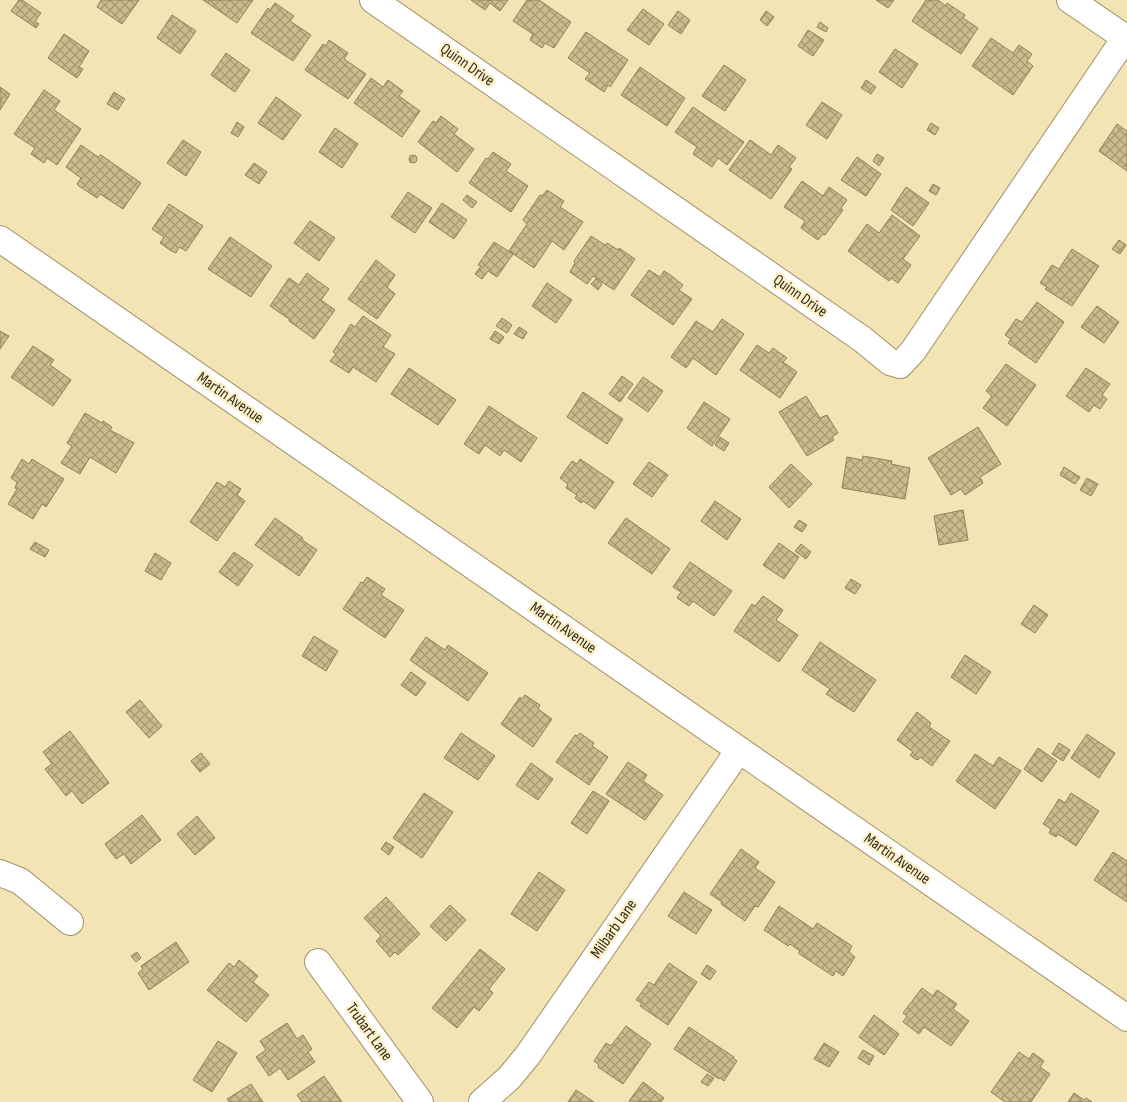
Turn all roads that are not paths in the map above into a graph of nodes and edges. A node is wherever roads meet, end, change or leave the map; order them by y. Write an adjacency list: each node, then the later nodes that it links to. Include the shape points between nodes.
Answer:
1 (373, 0): 3 (street, Quinn Drive, via 862,339 890,362 900,365 913,351)
2 (1070, 0): 3 (street)
3 (1126, 38)
4 (0, 239): 5 (street, Martin Avenue)
5 (739, 750): 9 (street, Martin Avenue); 11 (street, Milbarb Lane, via 528,1055 509,1078)
6 (0, 873): 7 (street, via 20,881)
7 (70, 922)
8 (318, 962): 10 (street, Trubart Lane)
9 (1127, 1018)
10 (420, 1102)
11 (482, 1102)

